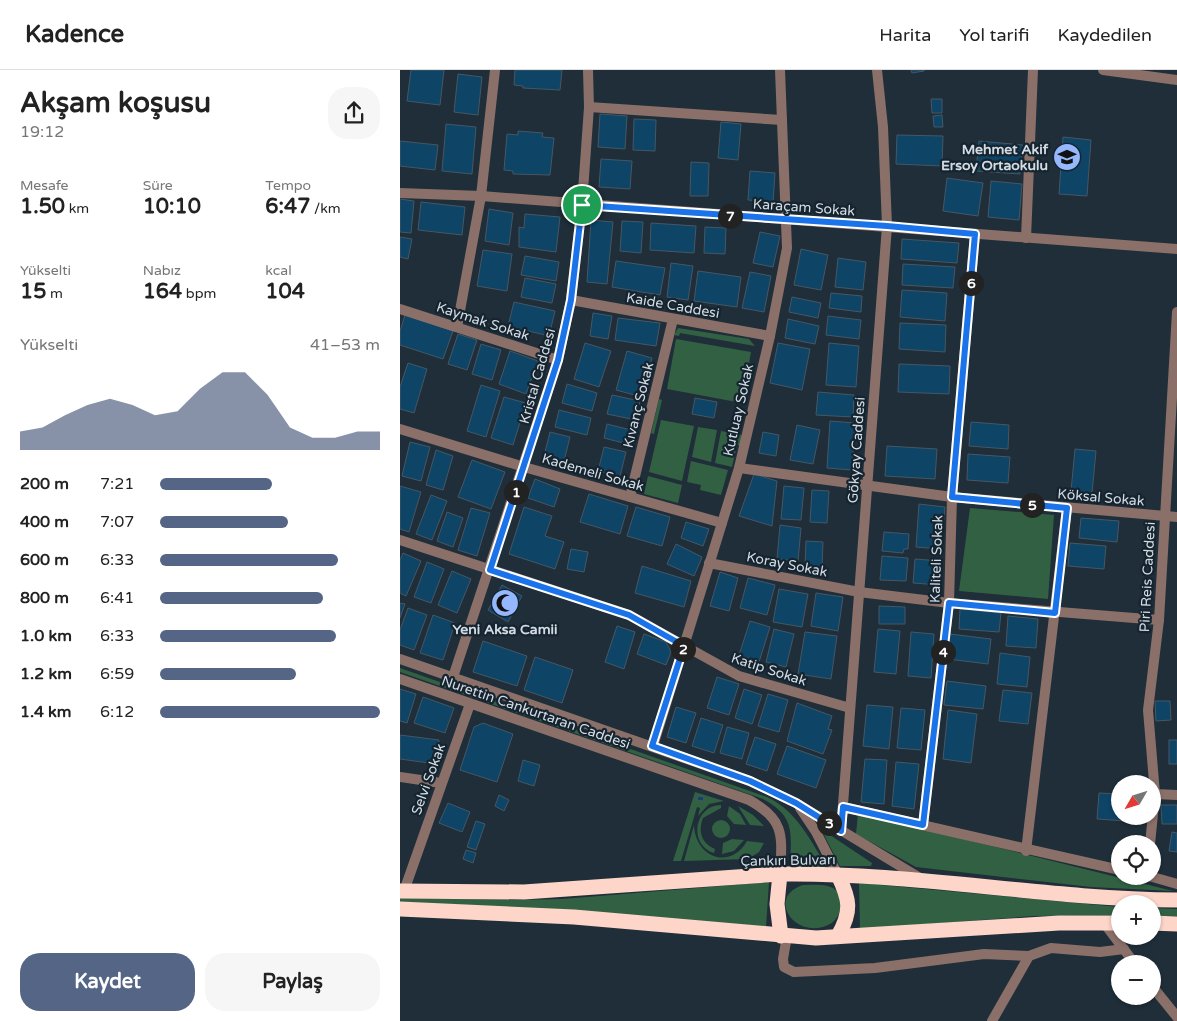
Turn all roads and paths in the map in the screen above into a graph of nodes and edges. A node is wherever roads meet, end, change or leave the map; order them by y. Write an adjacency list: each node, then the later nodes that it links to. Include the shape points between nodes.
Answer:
1 (495, 70): 11 (street)
2 (588, 70): 8 (street, Kristal Caddesi)
3 (780, 70): 9 (street, Kutluay Sokak)
4 (877, 70): 14 (street, Gökyay Caddesi)
5 (1033, 70): 16 (street)
6 (1103, 70): 7 (street)
7 (1177, 80)
8 (588, 107): 9 (street); 12 (street, Kristal Caddesi)
9 (782, 120): 13 (street, Kutluay Sokak)
10 (400, 193): 11 (street, Karaçam Sokak)
11 (481, 196): 12 (street, Karaçam Sokak); 22 (street)
12 (582, 205): 13 (street, Karaçam Sokak); 18 (street, Kristal Caddesi)
13 (787, 220): 14 (street, Karaçam Sokak); 23 (street, Kutluay Sokak, via 787,248)
14 (887, 226): 15 (street, Karaçam Sokak); 28 (street, Gökyay Caddesi)
15 (975, 234): 16 (street, Karaçam Sokak); 30 (street, Kaliteli Sokak)
16 (1026, 238): 17 (street, Karaçam Sokak)
17 (1177, 249)
18 (571, 300): 21 (street, Kaide Caddesi); 24 (street, Kristal Caddesi)
19 (400, 309): 22 (street, Kaymak Sokak)
20 (1177, 312): 32 (street, Piri Reis Caddesi)
21 (673, 318): 23 (street, Kaide Caddesi); 29 (street, Kıvanç Sokak)
22 (457, 327): 24 (street, Kaymak Sokak)
23 (770, 336): 27 (street, Kutluay Sokak)
24 (558, 360): 26 (street, Kristal Caddesi)
25 (400, 430): 26 (street, Kademeli Sokak)
26 (524, 468): 29 (street, Kademeli Sokak); 37 (street, Kristal Caddesi)
27 (739, 468): 28 (street, Köksal Sokak); 34 (street, Kutluay Sokak)
28 (866, 487): 30 (street, Köksal Sokak); 38 (street, Gökyay Caddesi)
29 (630, 497): 34 (street, Kademeli Sokak)
30 (952, 497): 31 (street, Köksal Sokak); 39 (street, Kaliteli Sokak)
31 (1067, 508): 32 (street, Köksal Sokak); 40 (street)
32 (1164, 516): 33 (street, Köksal Sokak); 41 (street, Piri Reis Caddesi)
33 (1177, 517)
34 (722, 523): 36 (street, Kutluay Sokak)
35 (400, 540): 37 (street, Katip Sokak)
36 (709, 563): 38 (street, Koray Sokak); 42 (street, Kutluay Sokak)
37 (490, 570): 42 (street, Katip Sokak, via 629,615); 44 (street, Kristal Caddesi)
38 (858, 592): 39 (street, Koray Sokak); 47 (street, Gökyay Caddesi)
39 (949, 603): 40 (street, Koray Sokak); 56 (street, Kaliteli Sokak)
40 (1055, 613): 41 (street, Koray Sokak); 58 (street)
41 (1159, 620): 49 (street, Piri Reis Caddesi, via 1148,710)
42 (684, 646): 47 (street, Katip Sokak, via 738,676); 48 (street, Kutluay Sokak)
43 (400, 659): 44 (street, Nurettin Cankurtaran Caddesi)
44 (453, 677): 48 (street, Nurettin Cankurtaran Caddesi)
45 (400, 679): 46 (street, Nurettin Cankurtaran Caddesi)
46 (470, 704): 51 (street, Selvi Sokak); 60 (street, Nurettin Cankurtaran Caddesi, via 731,793 760,806 780,827)
47 (850, 708): 55 (street, Gökyay Caddesi)
48 (652, 746): 54 (street, Nurettin Cankurtaran Caddesi, via 750,781)
49 (1153, 775)
50 (400, 777): 51 (street)
51 (441, 783): 65 (street, Selvi Sokak)
52 (1161, 794): 53 (street)
53 (1177, 795)
54 (796, 803): 57 (street, Nurettin Cankurtaran Caddesi); 61 (street, Nurettin Cankurtaran Caddesi, via 816,832)
55 (843, 807): 56 (street); 57 (street, Gökyay Caddesi)
56 (923, 825): 58 (street)
57 (841, 831): 63 (street, Nurettin Cankurtaran Caddesi)
58 (1026, 851): 59 (street)
59 (1111, 868)
60 (780, 874): 61 (highway, Çankırı Bulvarı); 65 (highway, Çankırı Bulvarı, via 524,892); 72 (highway, via 776,904)
61 (838, 875): 63 (highway, Çankırı Bulvarı); 73 (highway, via 848,904 846,922)
62 (1161, 879): 64 (street)
63 (923, 880): 66 (highway, Çankırı Bulvarı, via 1041,892)
64 (1177, 884)
65 (402, 891)
66 (1177, 900)
67 (400, 909): 72 (highway, via 574,917)
68 (1104, 923): 69 (highway); 73 (highway); 74 (street)
69 (1111, 923)
70 (1161, 923): 71 (highway)
71 (1177, 924)
72 (784, 936): 73 (highway); 76 (street, via 784,967 794,972 875,968 984,954)
73 (838, 936)
74 (1124, 949): 75 (street); 76 (street, via 1100,952 1051,948)
75 (1128, 955)
76 (1028, 956): 79 (street)
77 (1161, 997): 78 (street)
78 (1177, 1017)
79 (992, 1021)

